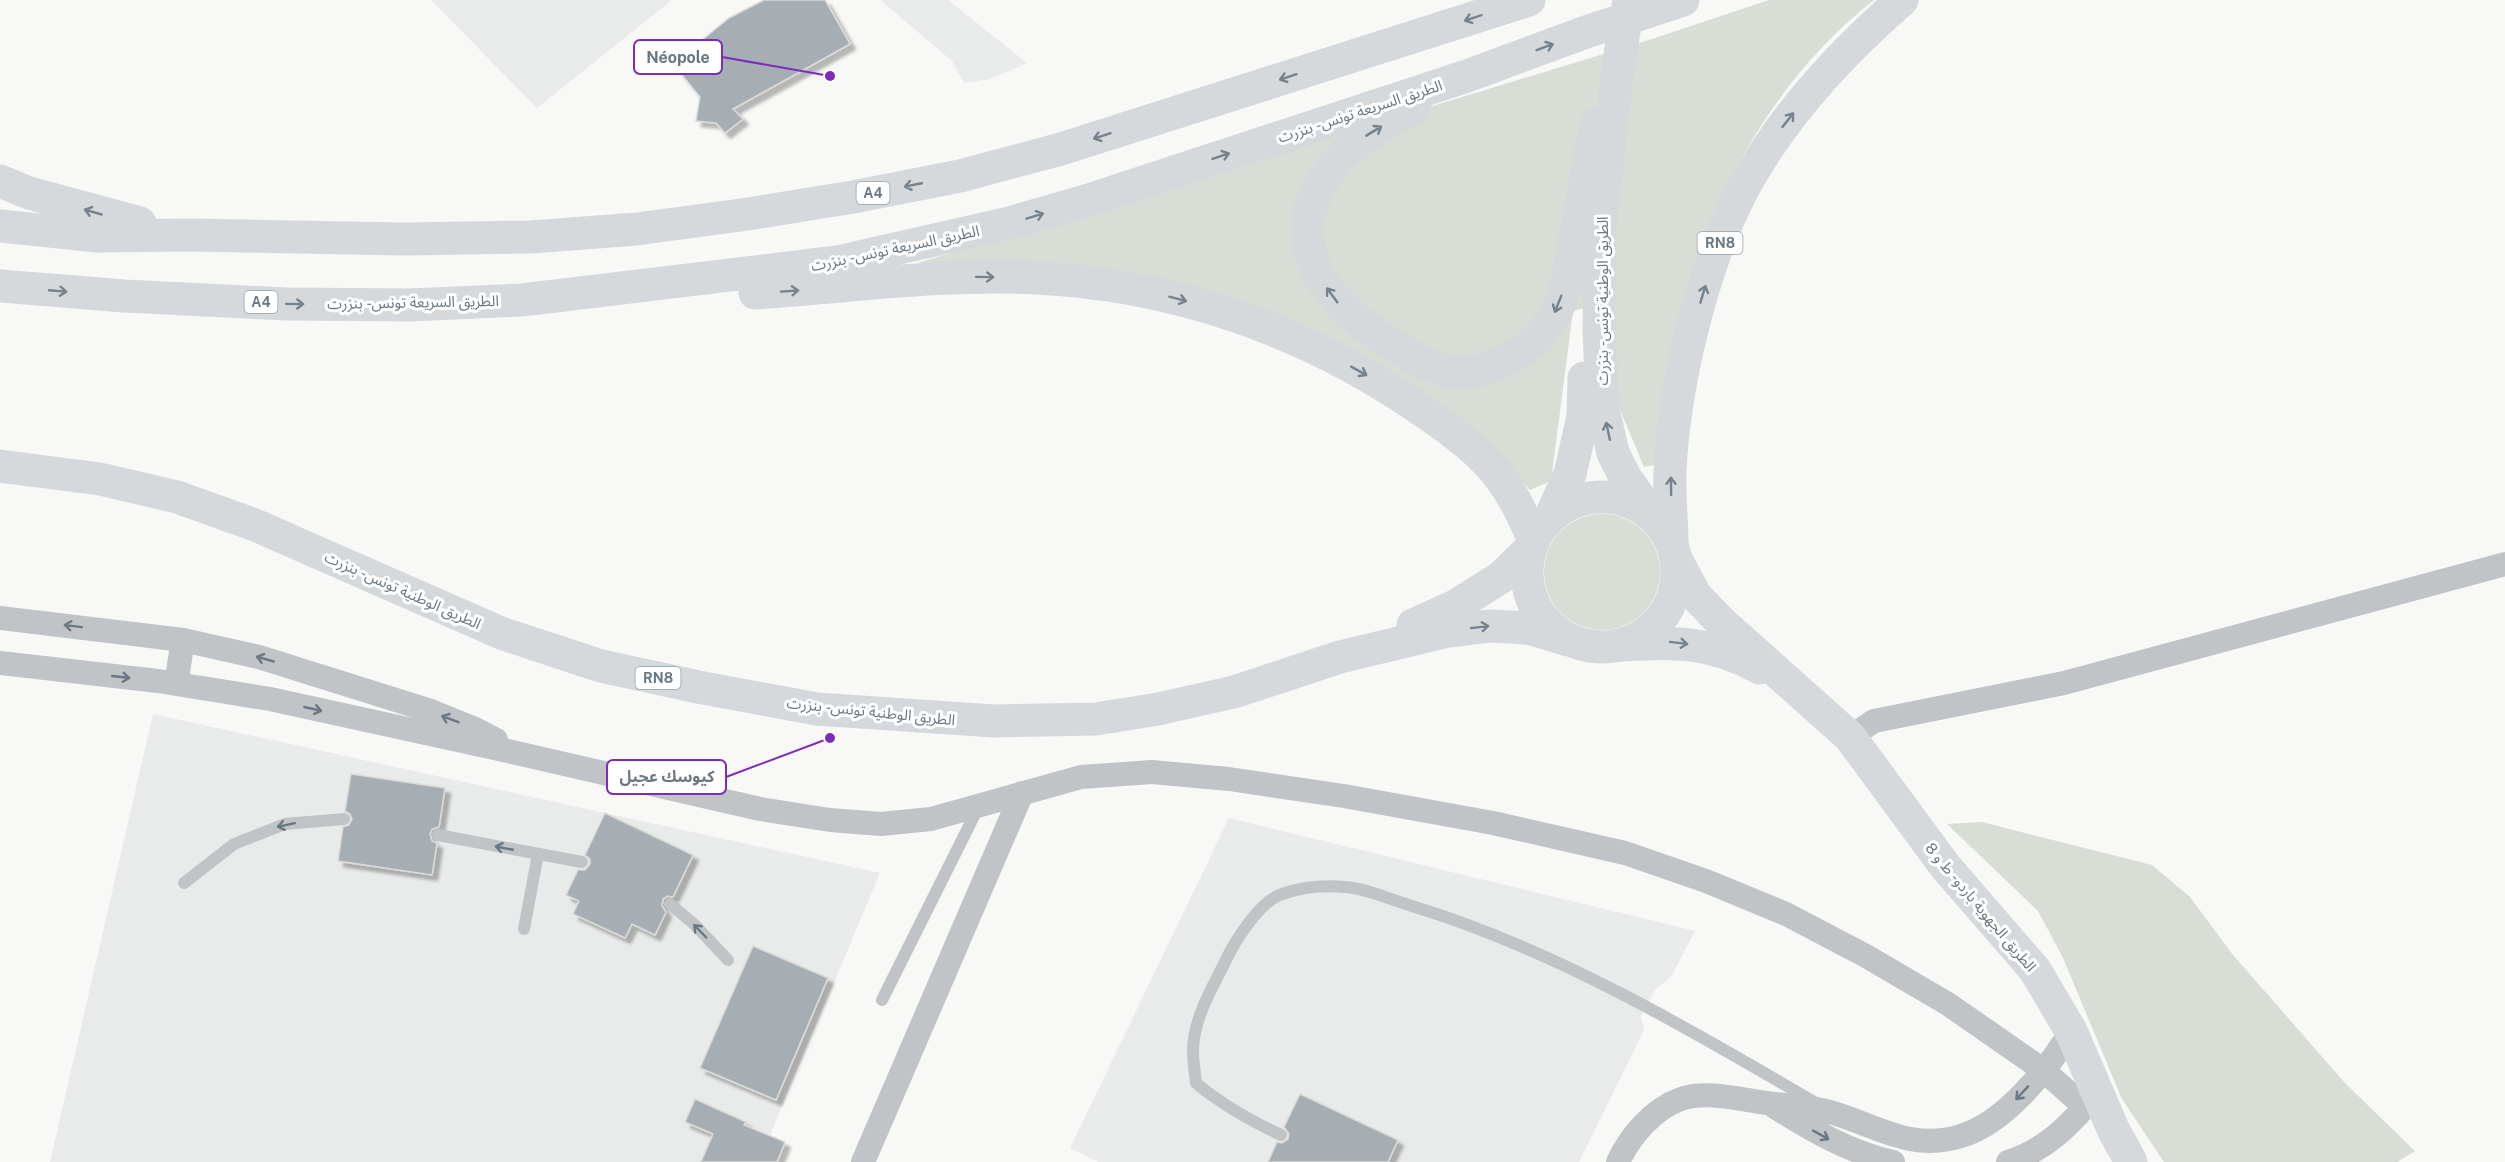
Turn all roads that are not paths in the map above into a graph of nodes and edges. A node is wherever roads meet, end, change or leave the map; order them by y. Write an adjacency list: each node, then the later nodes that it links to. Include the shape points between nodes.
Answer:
1 (1529, 0): 10 (main road, A4, one-way to 10, via 1061,149 960,176 854,197 638,229 531,237)
2 (1613, 0): 7 (main road, الطريق الوطنية تونس - بنزرت / RN8)
3 (1629, 0): 15 (main road, الطريق الوطنية تونس - بنزرت, one-way to 3, via 1613,453 1603,410 1600,226)
4 (1683, 0): 6 (main road, الطريق السريعة تونس - بنزرت / A4, one-way to 4)
5 (1902, 0): 15 (main road, RN8, one-way to 5, via 1670,471 1694,325 1717,250 1742,191 1773,140 1827,71)
6 (1467, 76): 7 (main road, one-way to 6, via 1568,274 1558,307 1544,331 1505,362 1452,372 1415,357 1343,309 1321,280 1309,255 1308,224 1315,193 1337,162 1365,136); 12 (main road, الطريق السريعة تونس - بنزرت / A4, one-way to 6, via 837,262 988,228 1092,199)
7 (1596, 124): 14 (main road, الطريق الوطنية تونس - بنزرت / RN8, via 1585,227 1583,417 1570,474)
8 (0, 181): 10 (main road, one-way to 8, via 103,215)
9 (0, 226): 10 (main road, A4, via 97,236)
10 (191, 235)
11 (0, 286): 12 (main road, الطريق السريعة تونس - بنزرت / A4, one-way to 12, via 287,304 410,305)
12 (522, 300): 14 (main road, one-way to 14, via 720,296 972,277 1036,278 1174,298 1250,320 1320,350 1387,386 1486,460)
13 (0, 466): 21 (main road, الطريق الوطنية تونس - بنزرت / RN8, via 100,479 177,497 255,525 512,636 601,666 817,708 994,722 1096,719 1234,692)
14 (1538, 536): 15 (main road, الطريق الوطنية تونس - بنزرت / RN8, via 1569,505 1592,498 1614,498 1636,505); 19 (main road, الطريق الوطنية تونس - بنزرت / RN8, via 1527,570 1529,591 1537,611); 21 (main road, الطريق الوطنية تونس - بنزرت / RN8, via 1500,578 1455,606)
15 (1668, 541): 20 (main road, الطريق الوطنية تونس - بنزرت / RN8, via 1677,583 1670,604 1641,637); 23 (main road, الطريق الجهوية باردو - ط و 8, via 1696,596)
16 (2505, 564): 25 (street, via 2064,682 1874,721)
17 (0, 618): 18 (street, one-way to 17)
18 (183, 640): 24 (street); 26 (street, one-way to 18, via 431,711 259,657)
19 (1568, 640): 20 (main road, الطريق الوطنية تونس - بنزرت / RN8, via 1603,648); 21 (main road, الطريق الوطنية تونس - بنزرت / RN8, one-way to 19, via 1448,631 1490,626 1528,628)
20 (1621, 645): 23 (main road, الطريق الجهوية باردو - ط و 8, one-way to 23, via 1668,642 1702,646 1739,657)
21 (1340, 657)
22 (0, 663): 24 (street, one-way to 24)
23 (1788, 683): 25 (main road, الطريق الجهوية باردو - ط و 8)
24 (176, 684): 26 (street, one-way to 26, via 270,699)
25 (1850, 737): 38 (main road, الطريق الجهوية باردو - ط و 8, via 1945,866 2035,970)
26 (521, 754): 28 (street, via 760,809 830,820 881,824 931,819)
27 (1022, 793): 28 (street); 39 (street, via 1081,777 1140,773 1229,778 1493,823 1625,854 1786,914 1948,1004); 44 (street)
28 (978, 806): 37 (lane)
29 (344, 819): 33 (lane, one-way to 33, via 285,824 234,844)
30 (438, 835): 31 (lane, one-way to 30)
31 (538, 854): 32 (lane); 35 (lane)
32 (582, 862)
33 (184, 882)
34 (670, 904): 36 (lane, one-way to 34)
35 (524, 929)
36 (728, 960)
37 (882, 1000)
38 (2071, 1031): 39 (street); 40 (main road, الطريق الجهوية باردو - ط و 8)
39 (2043, 1070): 40 (street); 42 (street, one-way to 42, via 1990,1122 1962,1136 1927,1142 1892,1136)
40 (2091, 1100): 47 (street, via 2051,1142); 48 (main road, الطريق الجهوية باردو - ط و 8)
41 (1771, 1104): 42 (street); 45 (street, via 1712,1096 1682,1099 1654,1114 1634,1135); 46 (street, one-way to 46, via 1834,1142)
42 (1831, 1112): 43 (lane, via 1734,1054 1534,953 1454,919 1347,887 1310,887 1279,894 1235,940 1201,1011 1193,1050 1196,1083 1248,1120)
43 (1281, 1135)
44 (863, 1162)
45 (1618, 1162)
46 (1893, 1162)
47 (2008, 1162)
48 (2131, 1162)

